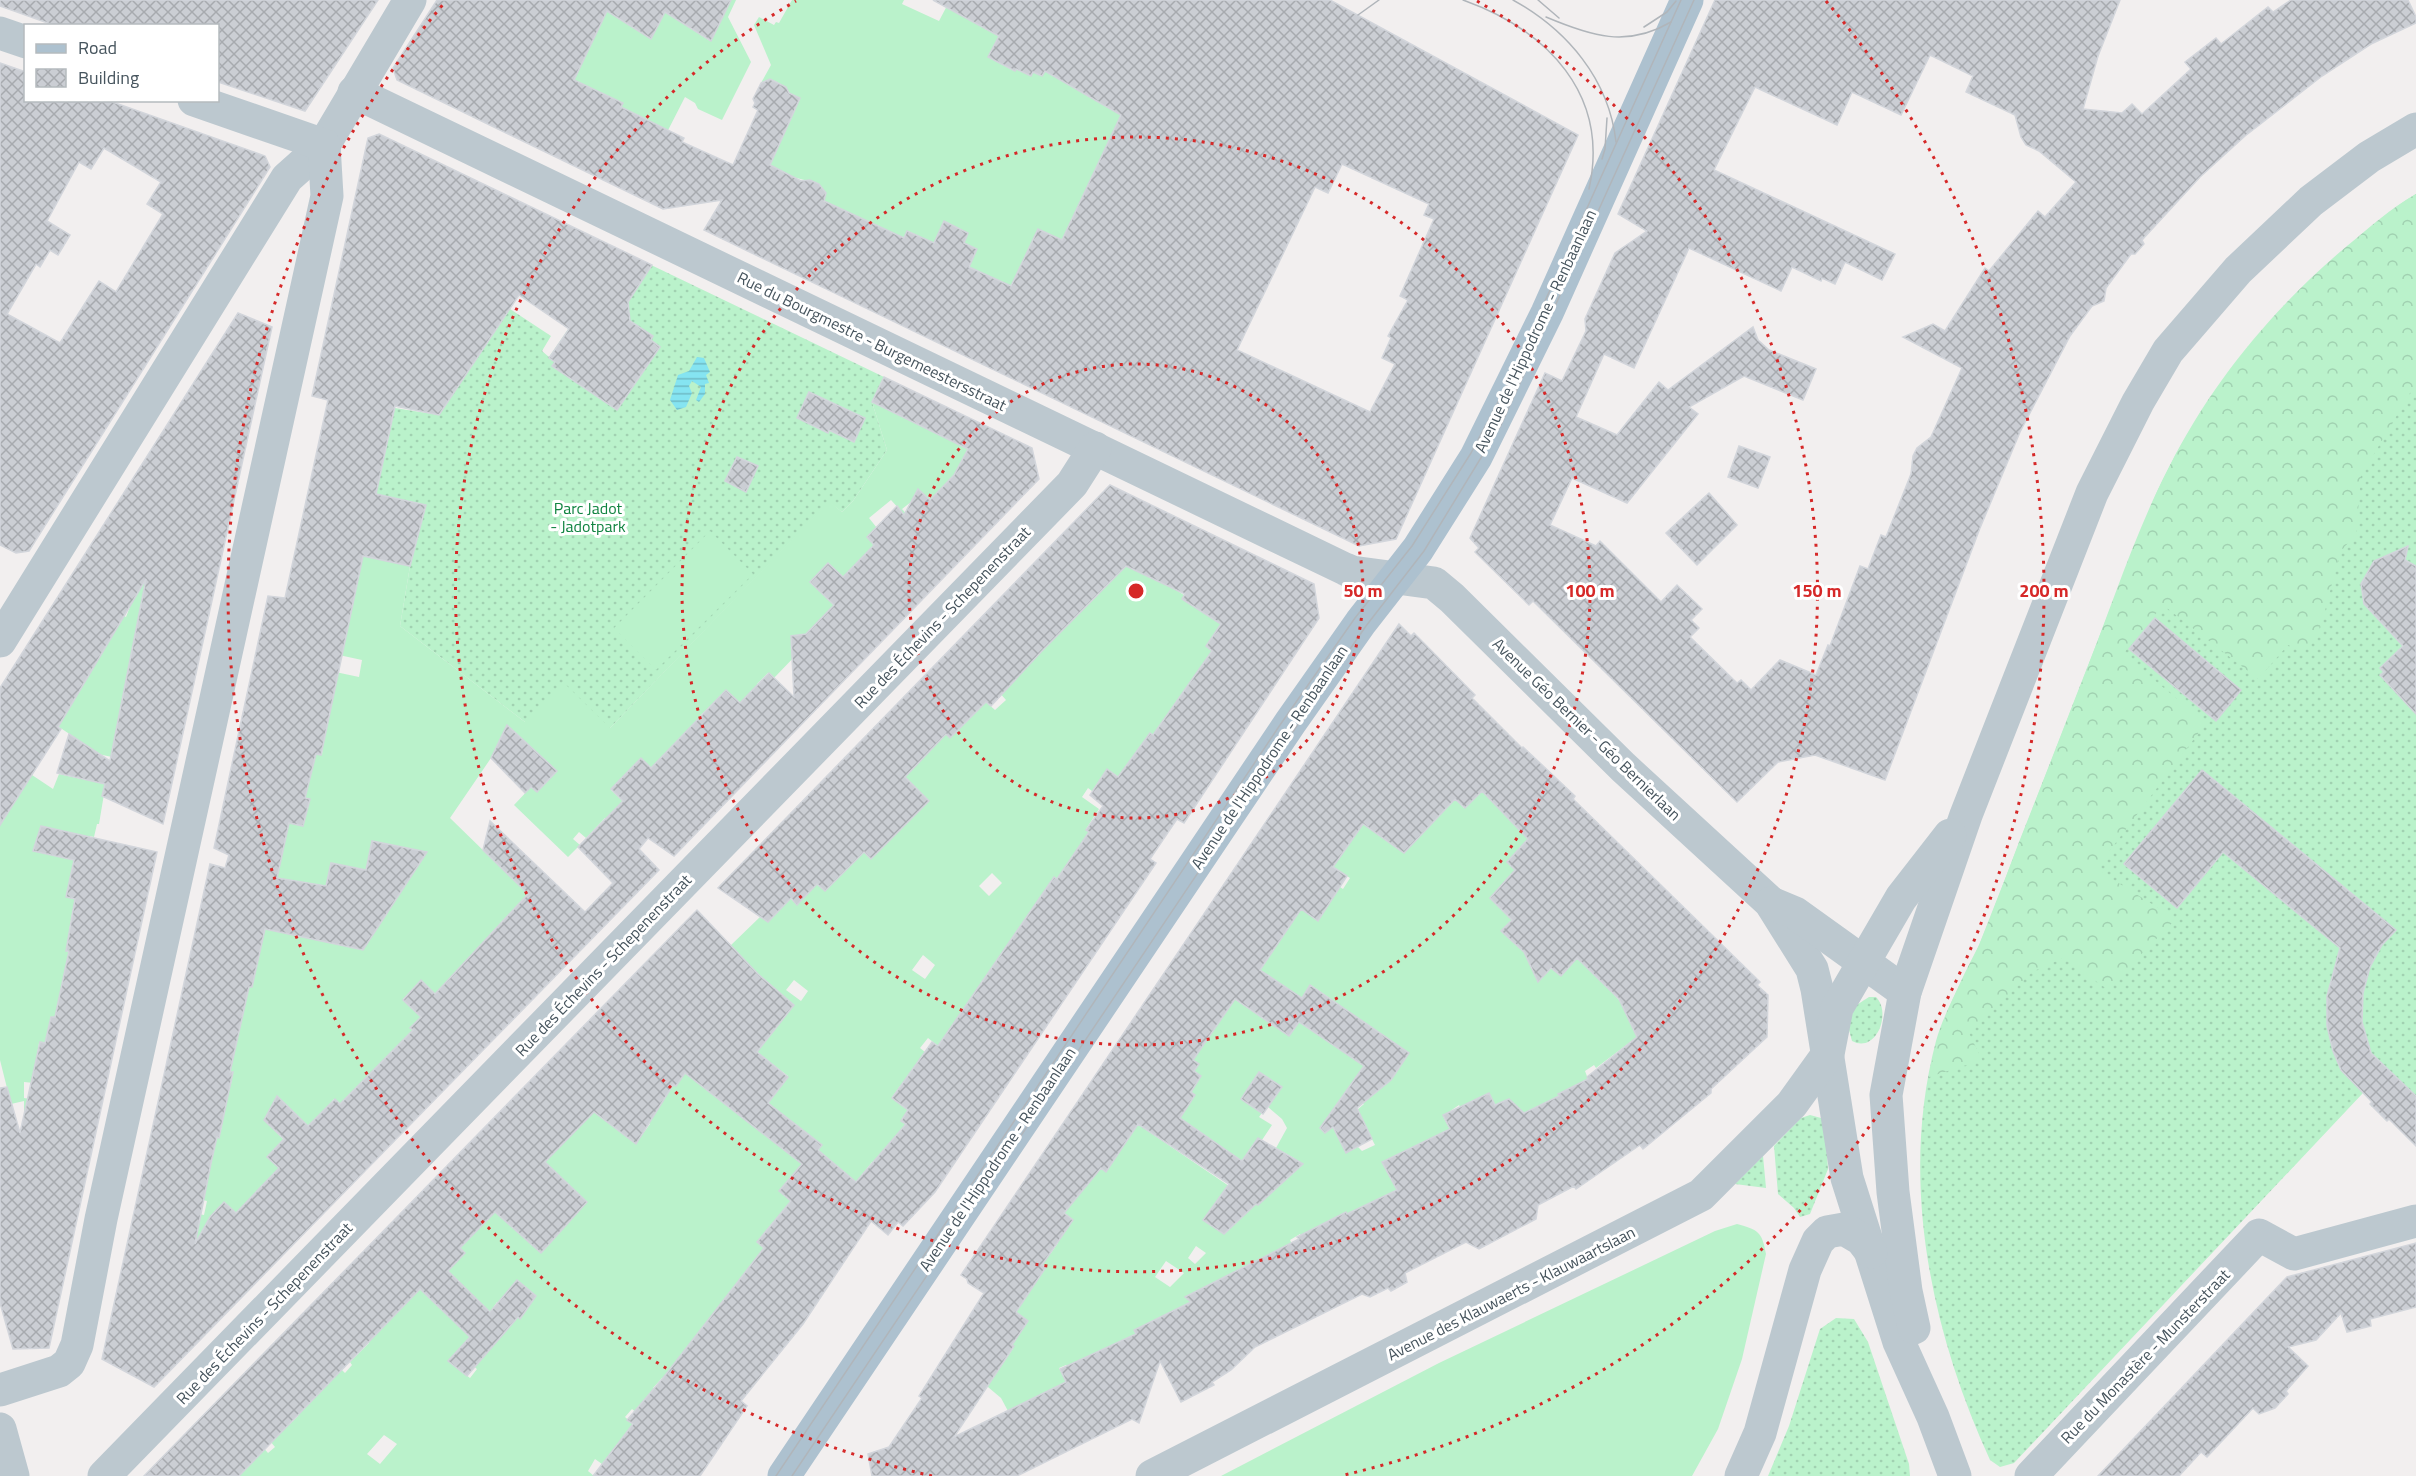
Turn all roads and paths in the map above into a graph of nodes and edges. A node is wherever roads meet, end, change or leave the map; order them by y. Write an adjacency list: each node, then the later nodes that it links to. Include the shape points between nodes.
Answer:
1 (410, 0): 5 (street)
2 (1687, 0): 10 (main road, Avenue de l'Hippodrome - Renbaanlaan, via 1500,413 1445,508)
3 (0, 33): 4 (street)
4 (24, 41)
5 (354, 92): 8 (street); 9 (street, Rue du Bourgmestre - Burgemeestersstraat)
6 (200, 102): 8 (street)
7 (2416, 129): 13 (street, via 2369,157 2311,201 2238,270 2168,351 2092,493)
8 (324, 145): 11 (street, via 287,178); 22 (street, via 327,196 101,1219 77,1346 69,1363 59,1371)
9 (1095, 448): 10 (street, Rue du Bourgmestre - Burgemeestersstraat, via 1352,572); 26 (street, Rue des Échevins - Schepenenstraat, via 1072,484)
10 (1394, 578): 14 (street, Avenue Géo Bernier - Géo Bernierlaan, via 1434,583 1452,598 1623,767); 27 (main road, Avenue de l'Hippodrome - Renbaanlaan, via 1290,723)
11 (13, 592): 12 (street)
12 (0, 641)
13 (1966, 815): 15 (street, via 1901,898); 16 (street)
14 (1770, 902): 15 (street, Avenue Géo Bernier - Géo Bernierlaan, via 1796,913); 17 (street, Avenue Géo Bernier - Géo Bernierlaan, via 1812,969)
15 (1864, 960): 16 (street, Avenue Géo Bernier - Géo Bernierlaan); 17 (street, via 1837,1008)
16 (1905, 992): 18 (street)
17 (1828, 1054): 19 (street, Avenue Géo Bernier - Géo Bernierlaan); 28 (street, Avenue des Klauwaerts - Klauwaartslaan, via 1792,1104 1701,1195)
18 (1886, 1095): 19 (street); 23 (street, via 1906,1291)
19 (1847, 1178): 21 (street, Avenue Géo Bernier - Géo Bernierlaan)
20 (2416, 1221): 31 (street, Rue du Monastère - Munsterstraat, via 2294,1254 2259,1235)
21 (1871, 1252): 23 (street, Avenue Géo Bernier - Géo Bernierlaan, via 1899,1342); 29 (street, via 1861,1239 1844,1229 1827,1232 1818,1241 1805,1270 1760,1432)
22 (0, 1390)
23 (1933, 1417): 30 (street)
24 (0, 1429): 25 (street)
25 (13, 1476)
26 (104, 1476)
27 (784, 1476)
28 (1152, 1476)
29 (1741, 1476)
30 (1955, 1476)
31 (2031, 1476)

